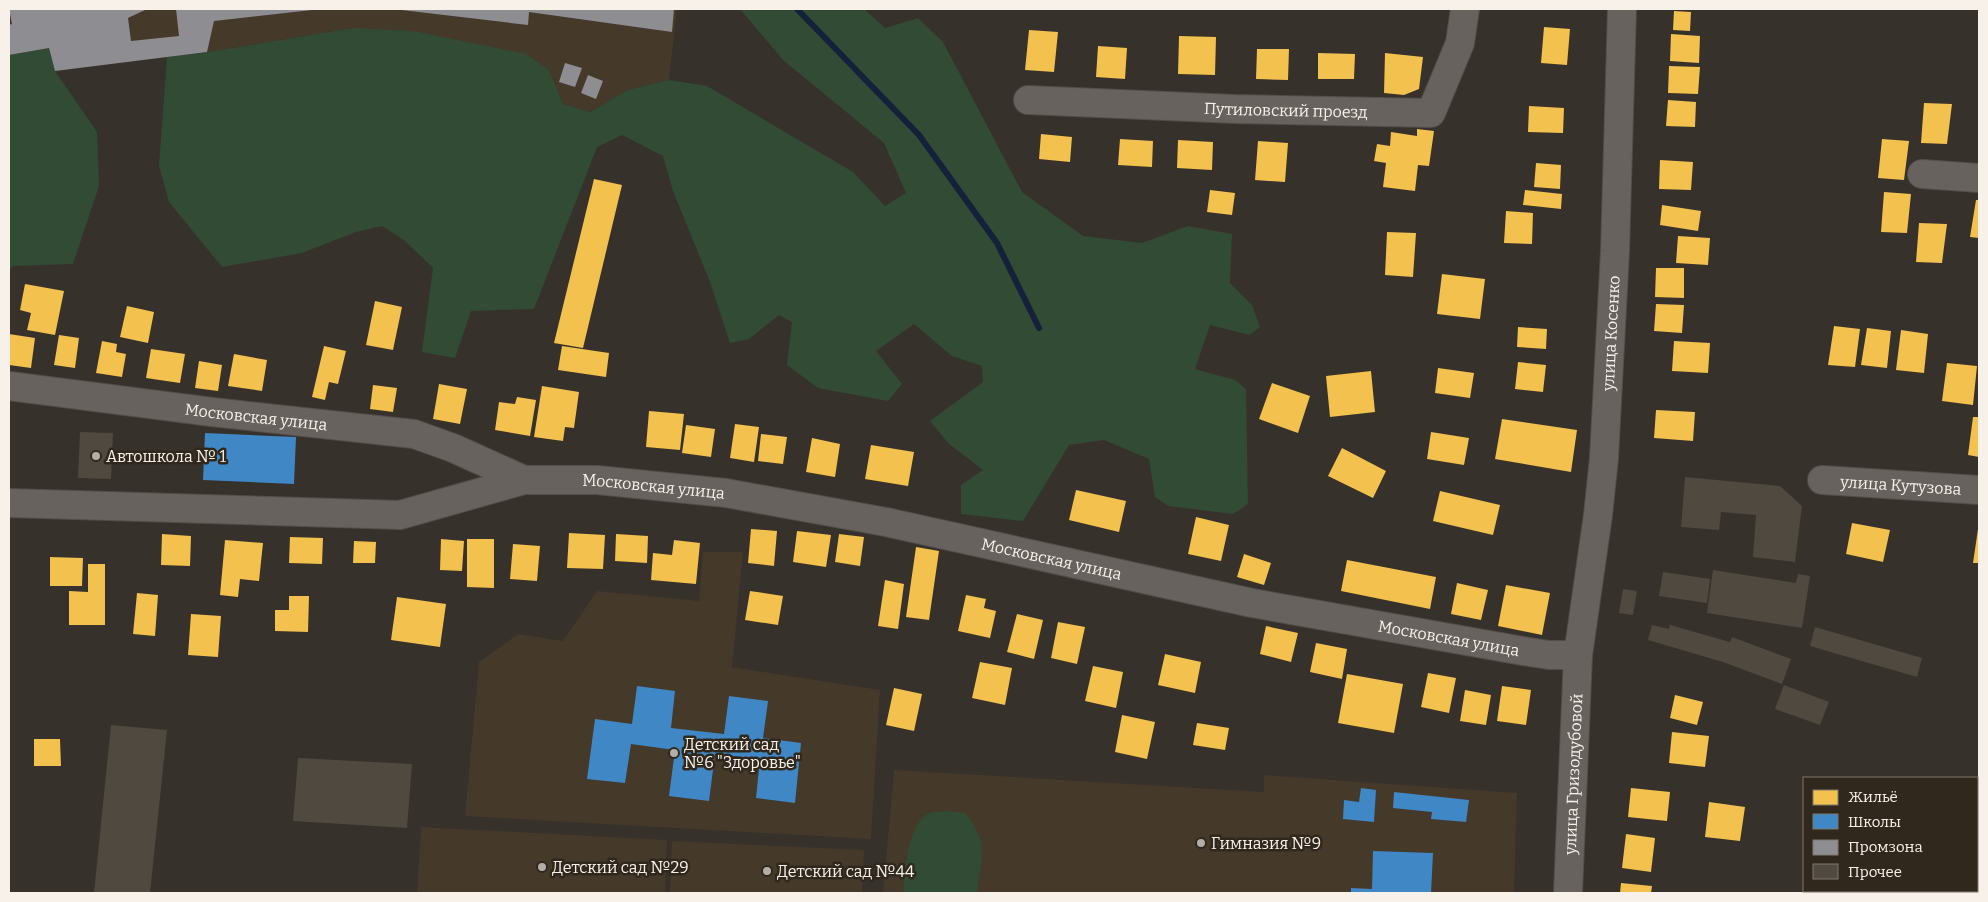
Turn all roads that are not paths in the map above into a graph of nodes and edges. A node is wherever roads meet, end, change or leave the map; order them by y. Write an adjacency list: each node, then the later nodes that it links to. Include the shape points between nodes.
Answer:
1 (1464, 9): 3 (street, Путиловский проезд, via 1460,43 1431,113)
2 (1622, 9): 13 (street, улица Косенко, via 1615,250 1604,458)
3 (1028, 100)
4 (1922, 174): 5 (street)
5 (1979, 178)
6 (9, 386): 7 (street, Московская улица, via 414,434)
7 (453, 448): 8 (street, Московская улица); 11 (street, via 460,464 458,483)
8 (524, 480): 11 (street, Московская улица); 13 (street, Московская улица, via 597,480 726,493 886,522 1252,603 1523,651)
9 (1822, 480): 10 (street, улица Кутузова)
10 (1979, 490)
11 (447, 501): 12 (street, Московская улица, via 400,515)
12 (9, 503)
13 (1578, 655): 14 (street, улица Гризодубовой)
14 (1568, 893)

